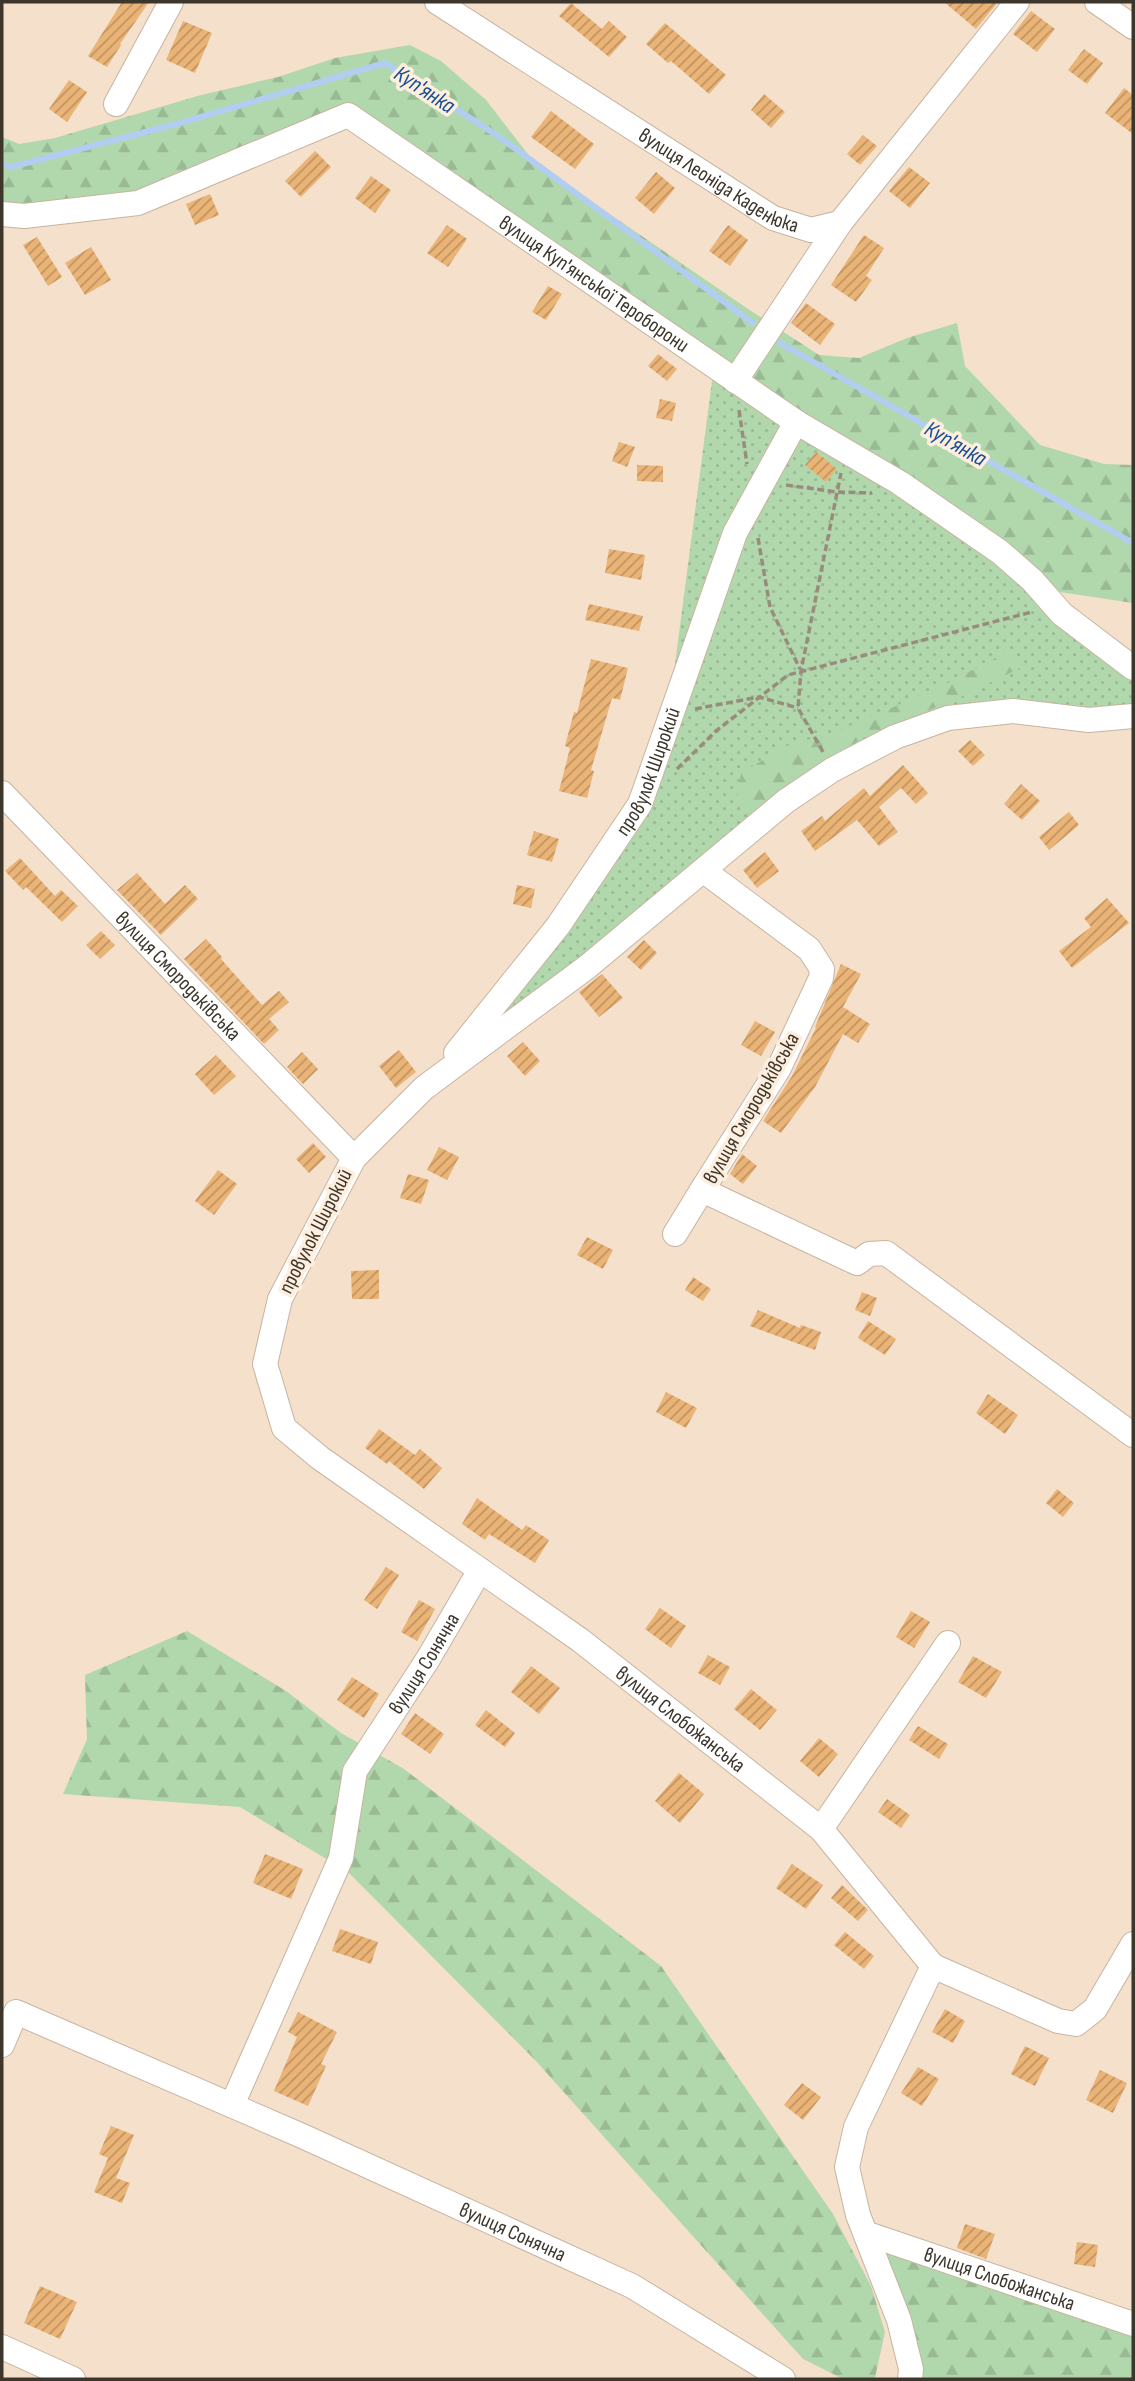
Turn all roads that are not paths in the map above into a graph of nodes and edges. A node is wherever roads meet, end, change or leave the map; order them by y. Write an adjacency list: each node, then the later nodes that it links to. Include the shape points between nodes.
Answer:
1 (171, 2): 6 (street)
2 (437, 2): 8 (street, вулиця Леоніда Каденюка, via 773,218 811,230)
3 (1017, 2): 8 (street)
4 (1097, 2): 5 (street)
5 (1133, 27)
6 (116, 104)
7 (2, 215): 9 (street, вулиця Куп'янської Тероборони, via 138,203 348,115)
8 (840, 223): 9 (street)
9 (735, 381): 10 (street, вулиця Куп'янської Тероборони)
10 (796, 422): 11 (street, вулиця Куп'янської Тероборони, via 900,483 1000,552 1062,614); 15 (street, провулок Широкий, via 735,533 640,804 558,926)
11 (1133, 668)
12 (1133, 716): 14 (street, via 1088,720 1013,711 948,718 895,737 786,801)
13 (2, 793): 16 (street, вулиця Смородьківська)
14 (704, 871): 15 (street, via 587,967); 17 (street, вулиця Смородьківська, via 809,949 822,969 779,1068)
15 (433, 1082): 16 (street, провулок Широкий)
16 (354, 1158): 19 (street, провулок Широкий, via 279,1299 265,1364)
17 (702, 1190): 18 (street); 20 (street, вулиця Смородьківська, via 857,1263 869,1254 886,1253)
18 (675, 1234)
19 (284, 1428): 21 (street, вулиця Слобожанська)
20 (1133, 1435)
21 (480, 1570): 23 (street, вулиця Слобожанська, via 580,1640); 27 (street, вулиця Сонячна, via 355,1771 341,1858)
22 (948, 1643): 23 (street)
23 (821, 1829): 25 (street, вулиця Слобожанська)
24 (1133, 1944): 25 (street, вулиця Слобожанська, via 1095,2009 1076,2024 1058,2021)
25 (933, 1966): 28 (street, via 856,2127 847,2167)
26 (2, 2045): 27 (street, вулиця Сонячна, via 16,2012)
27 (232, 2105): 32 (street, вулиця Сонячна, via 632,2286)
28 (865, 2233): 29 (street, вулиця Слобожанська); 33 (street, via 899,2320 912,2369)
29 (1133, 2325)
30 (2, 2347): 31 (street)
31 (73, 2379)
32 (783, 2379)
33 (910, 2379)

